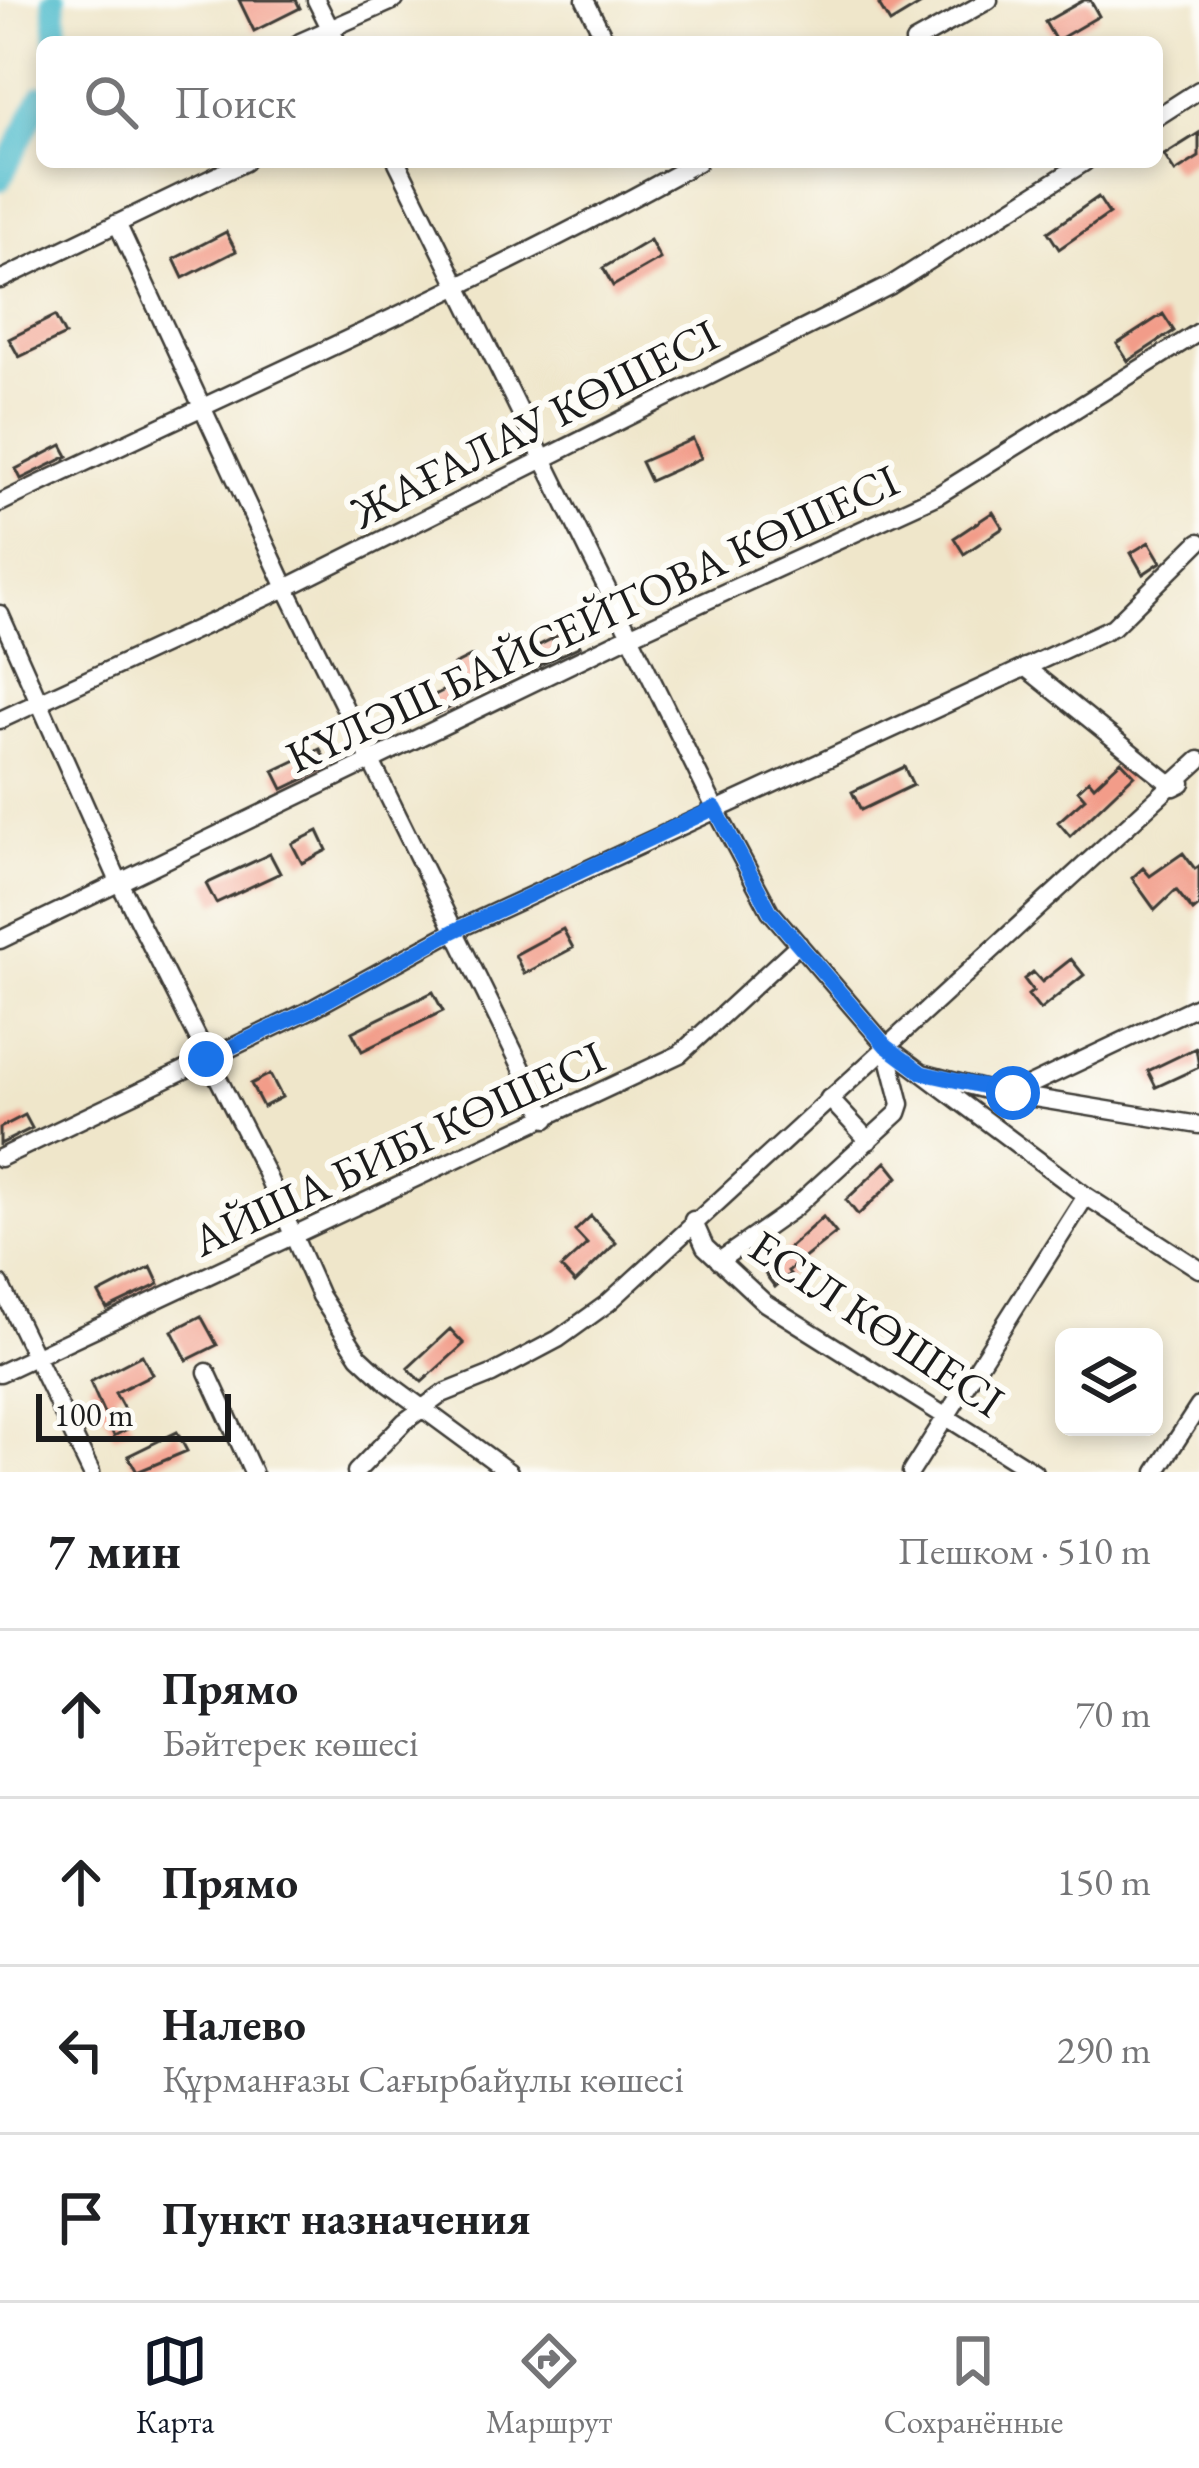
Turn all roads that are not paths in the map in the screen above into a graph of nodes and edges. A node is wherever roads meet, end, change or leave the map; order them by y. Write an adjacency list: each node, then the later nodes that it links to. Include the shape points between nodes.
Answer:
1 (316, 0): 5 (street)
2 (395, 0): 5 (street)
3 (585, 0): 6 (street)
4 (989, 0): 7 (street)
5 (333, 35)
6 (603, 36)
7 (925, 36)
8 (1199, 90): 9 (street)
9 (1163, 113)
10 (232, 168): 14 (street)
11 (400, 168): 16 (street)
12 (1075, 168): 19 (street, ЖАҒАЛАУ КӨШЕСІ, via 890,285)
13 (669, 169): 16 (street, via 604,216)
14 (117, 223): 15 (street); 18 (street)
15 (0, 280)
16 (457, 288): 18 (street); 19 (street)
17 (1199, 332): 24 (street, КҮЛӘШ БАЙСЕЙТОВА КӨШЕСІ, via 938,495)
18 (201, 406): 20 (street); 22 (street)
19 (541, 459): 22 (street, ЖАҒАЛАУ КӨШЕСІ); 24 (street)
20 (0, 503)
21 (1199, 542): 25 (street, via 1113,627)
22 (286, 588): 26 (street, ЖАҒАЛАУ КӨШЕСІ); 29 (street)
23 (0, 614): 26 (street)
24 (629, 636): 29 (street, КҮЛӘШ БАЙСЕЙТОВА КӨШЕСІ); 32 (street)
25 (1025, 668): 31 (street); 32 (street)
26 (40, 701): 27 (street, ЖАҒАЛАУ КӨШЕСІ); 33 (street)
27 (0, 720)
28 (1199, 760): 31 (street)
29 (370, 761): 33 (street, КҮЛӘШ БАЙСЕЙТОВА КӨШЕСІ); 34 (street)
30 (1199, 775): 31 (street)
31 (1174, 787): 38 (street)
32 (715, 808): 34 (street); 36 (street, via 770,911)
33 (120, 884): 35 (street, КҮЛӘШ БАЙСЕЙТОВА КӨШЕСІ); 39 (street)
34 (454, 931): 39 (street); 43 (street)
35 (0, 940)
36 (799, 944): 38 (street); 43 (street, АЙША БИБІ КӨШЕСІ, via 680,1054)
37 (1199, 1005): 41 (street)
38 (886, 1046): 40 (street); 42 (street); 45 (street, via 901,1104)
39 (206, 1059): 46 (street); 49 (street)
40 (922, 1073): 41 (street); 47 (street)
41 (1013, 1093): 44 (street)
42 (830, 1097): 45 (street); 48 (street)
43 (547, 1119): 49 (street, АЙША БИБІ КӨШЕСІ)
44 (1199, 1125)
45 (869, 1142): 50 (street, via 778,1222)
46 (0, 1158)
47 (1086, 1196): 51 (street); 58 (street)
48 (693, 1220): 50 (street, ЕСІЛ КӨШЕСІ); 57 (street, via 608,1303 558,1339)
49 (296, 1237): 53 (street, АЙША БИБІ КӨШЕСІ); 57 (street, via 320,1296 359,1356)
50 (719, 1261): 58 (street, ЕСІЛ КӨШЕСІ, via 765,1303)
51 (1199, 1269)
52 (0, 1284): 53 (street)
53 (34, 1356): 55 (street, АЙША БИБІ КӨШЕСІ); 59 (street)
54 (207, 1372): 60 (street)
55 (0, 1373)
56 (1199, 1406): 65 (street)
57 (422, 1408): 61 (street); 62 (street)
58 (948, 1414): 63 (street); 64 (street, ЕСІЛ КӨШЕСІ)
59 (91, 1472)
60 (253, 1472)
61 (356, 1472)
62 (509, 1472)
63 (911, 1472)
64 (1034, 1472)
65 (1156, 1472)

